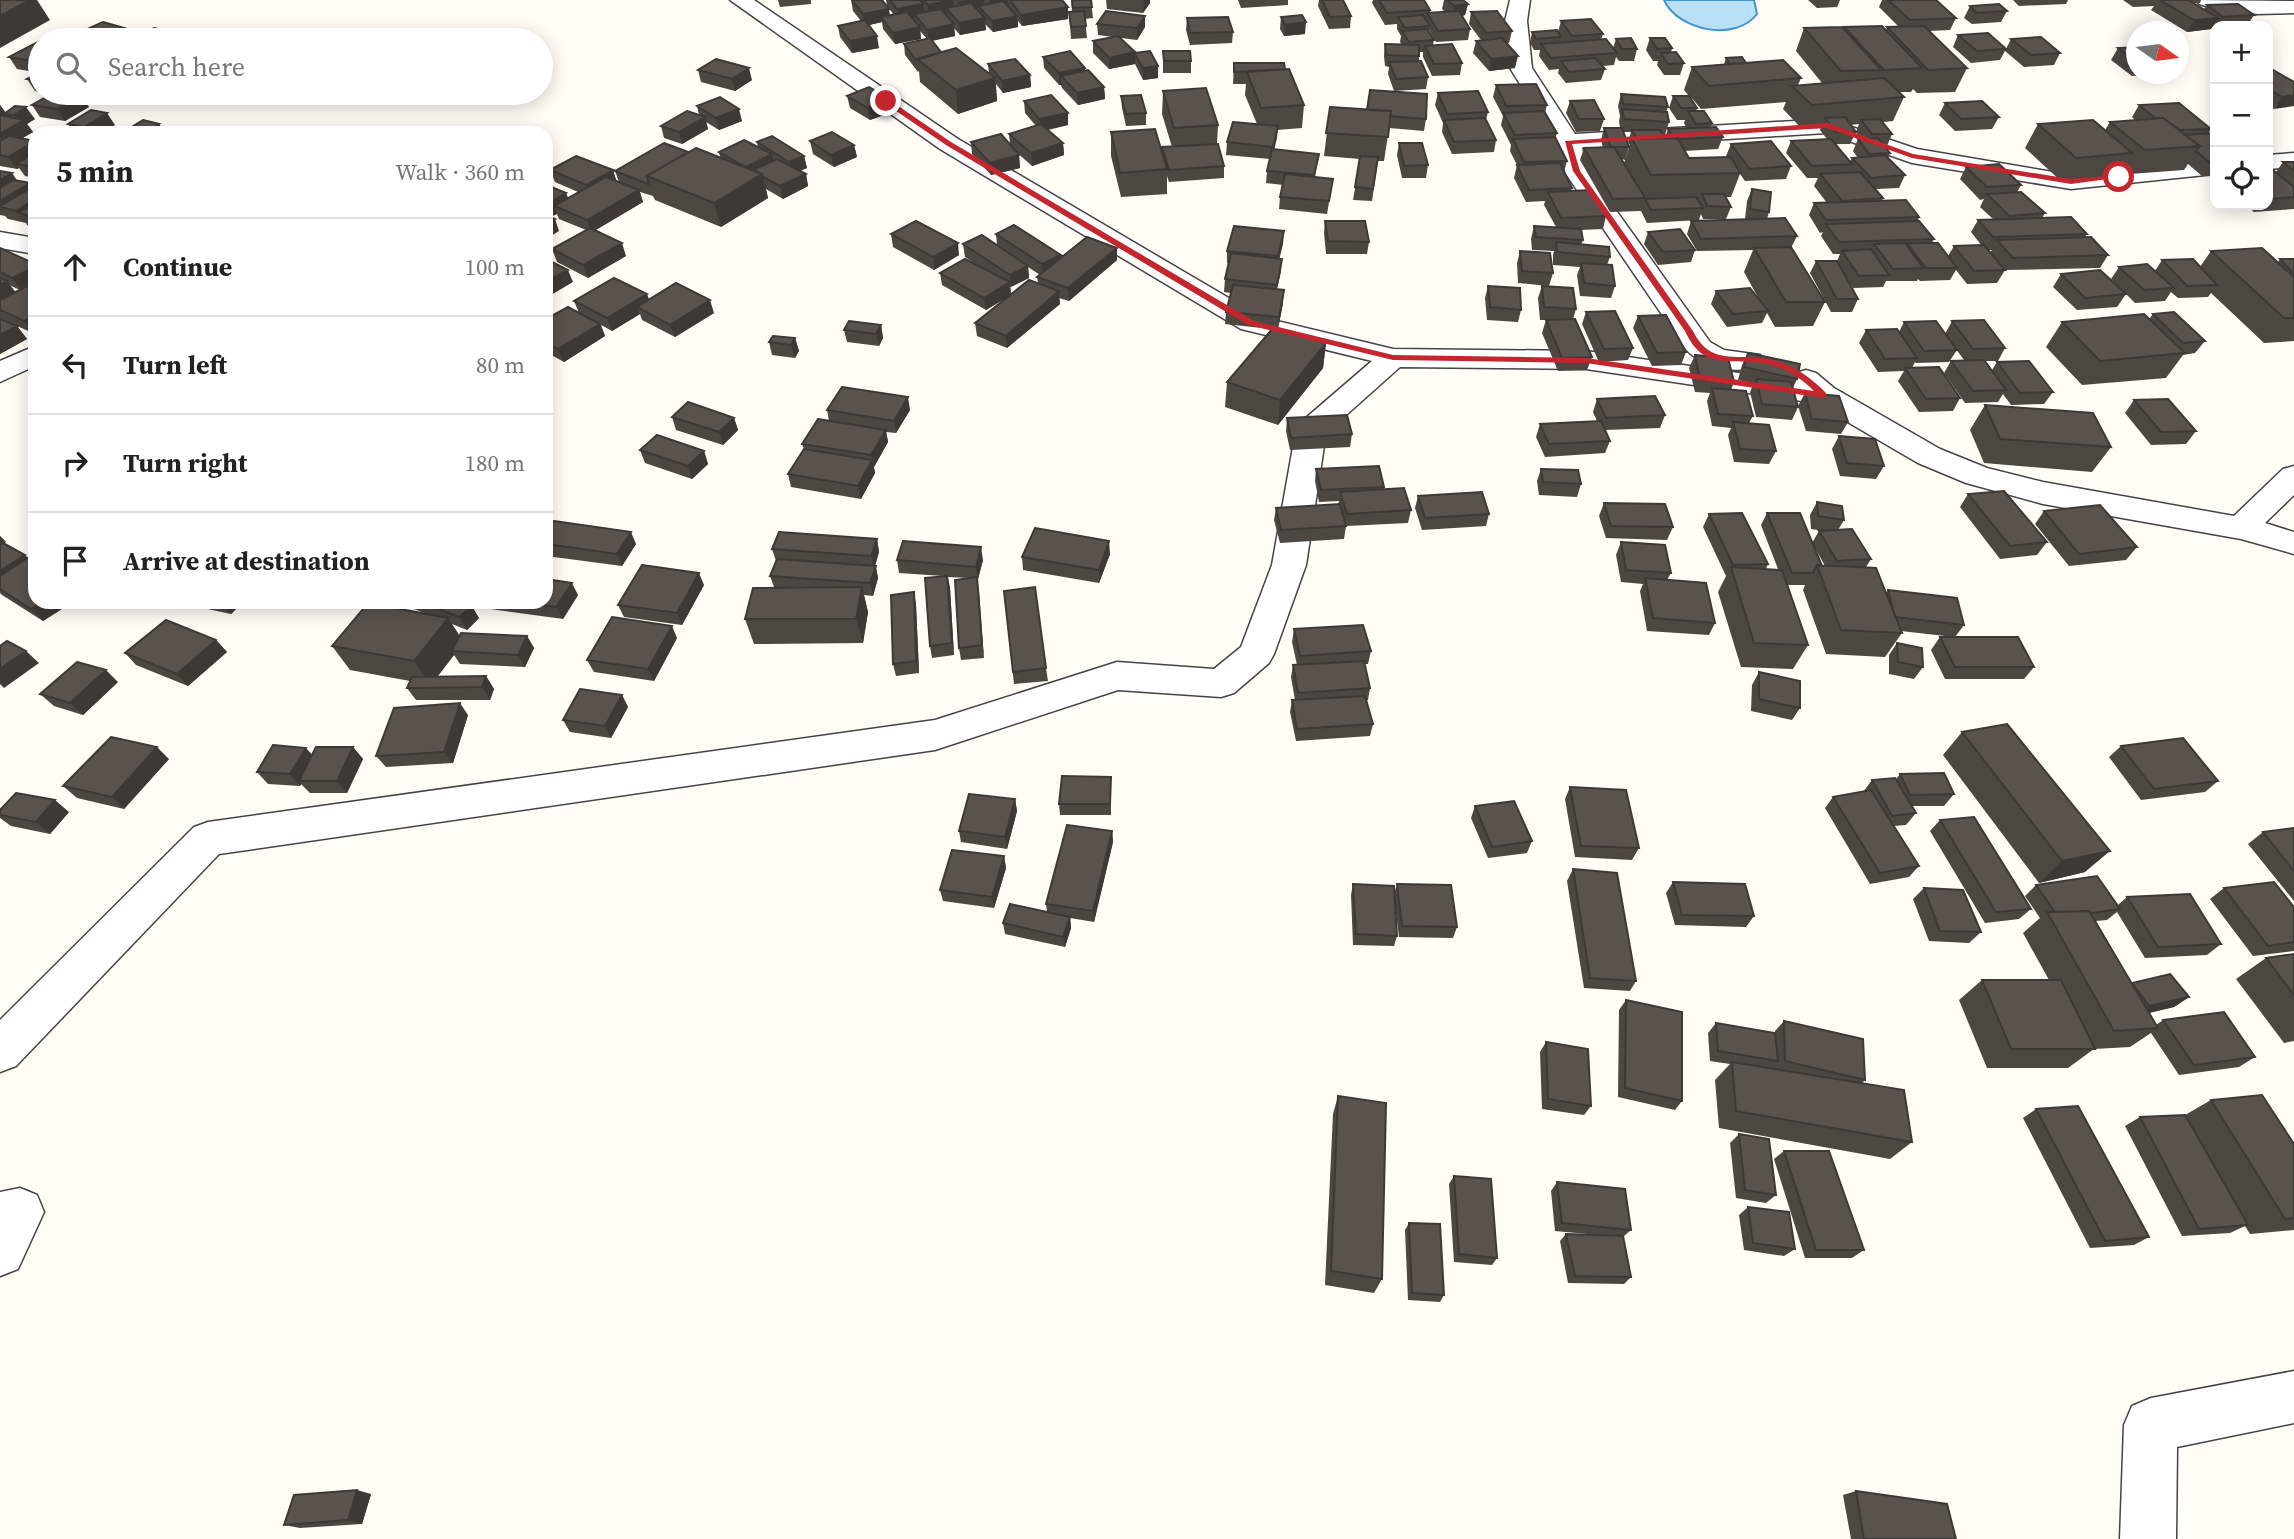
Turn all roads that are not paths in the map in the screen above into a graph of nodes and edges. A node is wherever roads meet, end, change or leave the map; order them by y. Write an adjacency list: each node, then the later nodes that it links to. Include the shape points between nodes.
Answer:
1 (740, 0): 13 (street, via 949,144 1251,323)
2 (1520, 0): 7 (street, via 1516,21 1521,68)
3 (2206, 0): 5 (street)
4 (2294, 7): 5 (street)
5 (2257, 8): 6 (street)
6 (2294, 20)
7 (1568, 142): 10 (street, via 1828,125 1912,156 2071,182); 16 (street, via 1576,171 1697,347 1714,357 1773,362 1805,377)
8 (2294, 160): 9 (street)
9 (2273, 162)
10 (2210, 168)
11 (0, 240): 12 (street)
12 (28, 245)
13 (1393, 358): 16 (street, via 1586,360); 20 (street, via 1311,430 1289,565 1256,653 1221,683 1117,676 935,735 208,839)
14 (28, 359): 15 (street)
15 (0, 373)
16 (1823, 395): 18 (street, via 1929,456 1976,475 2043,493)
17 (2294, 475): 18 (street)
18 (2241, 528): 19 (street)
19 (2294, 542)
20 (0, 1051)
21 (0, 1216): 22 (street, via 20,1212)
22 (0, 1251)
23 (2294, 1397): 24 (street, via 2151,1425)
24 (2148, 1539)

